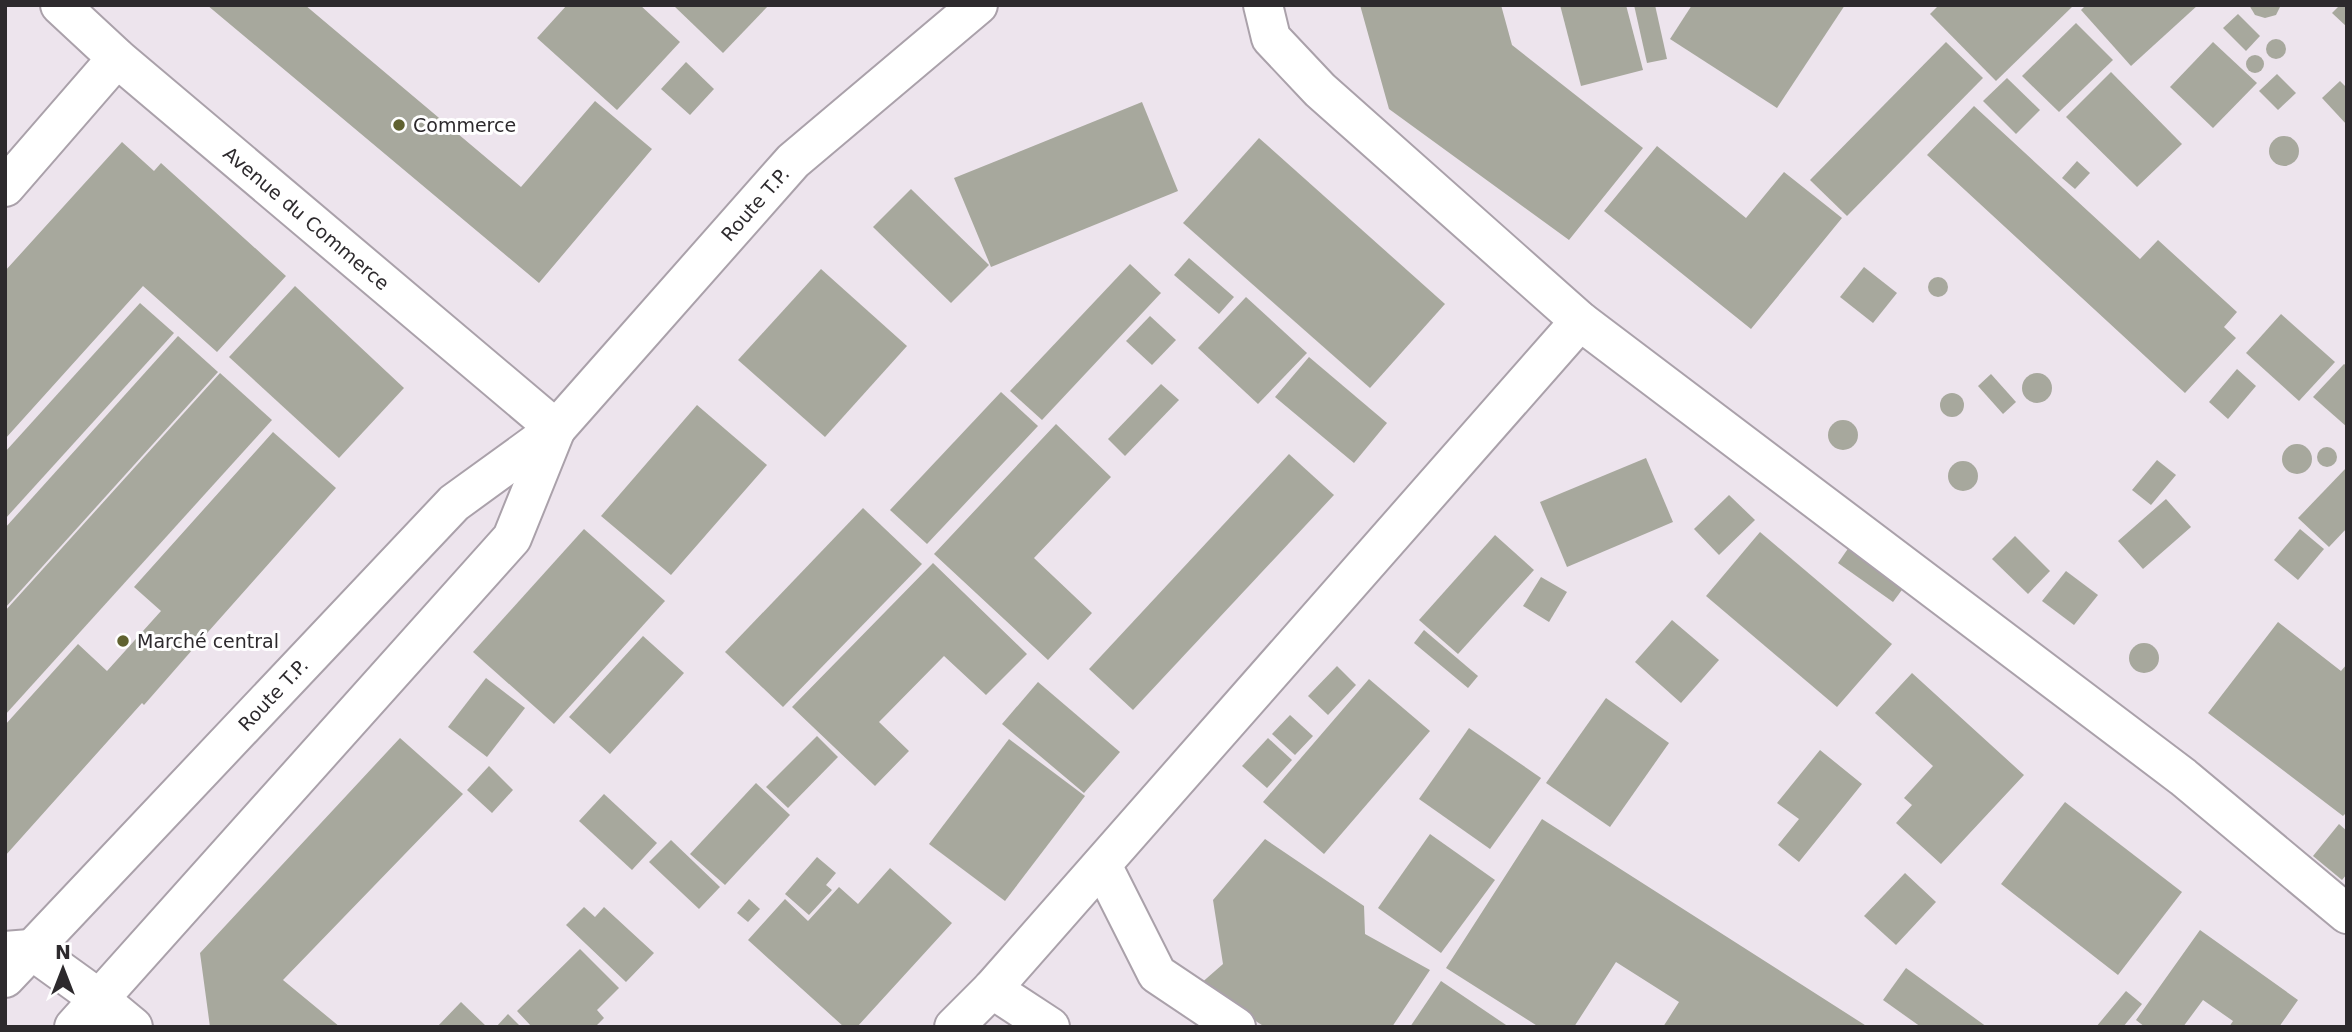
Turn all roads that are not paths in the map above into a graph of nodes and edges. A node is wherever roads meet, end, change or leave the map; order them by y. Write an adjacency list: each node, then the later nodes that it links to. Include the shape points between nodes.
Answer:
1 (60, 5): 4 (street, Avenue du Commerce)
2 (978, 5): 7 (street, Route T.P., via 793,161)
3 (1263, 5): 6 (street, via 1271,38 1320,90)
4 (117, 58): 5 (street); 7 (street, Avenue du Commerce)
5 (5, 187)
6 (1580, 321): 8 (street); 9 (street, via 2183,777)
7 (556, 429): 10 (street, Route T.P., via 454,503); 13 (street, Route T.P., via 512,538)
8 (1102, 865): 12 (street); 18 (street, via 1157,974)
9 (2347, 914)
10 (18, 950): 11 (street, Route T.P.); 13 (street)
11 (5, 978)
12 (992, 989): 16 (street); 17 (street)
13 (98, 998): 14 (street, Route T.P.); 15 (street)
14 (74, 1027)
15 (133, 1027)
16 (954, 1027)
17 (1050, 1027)
18 (1236, 1027)

